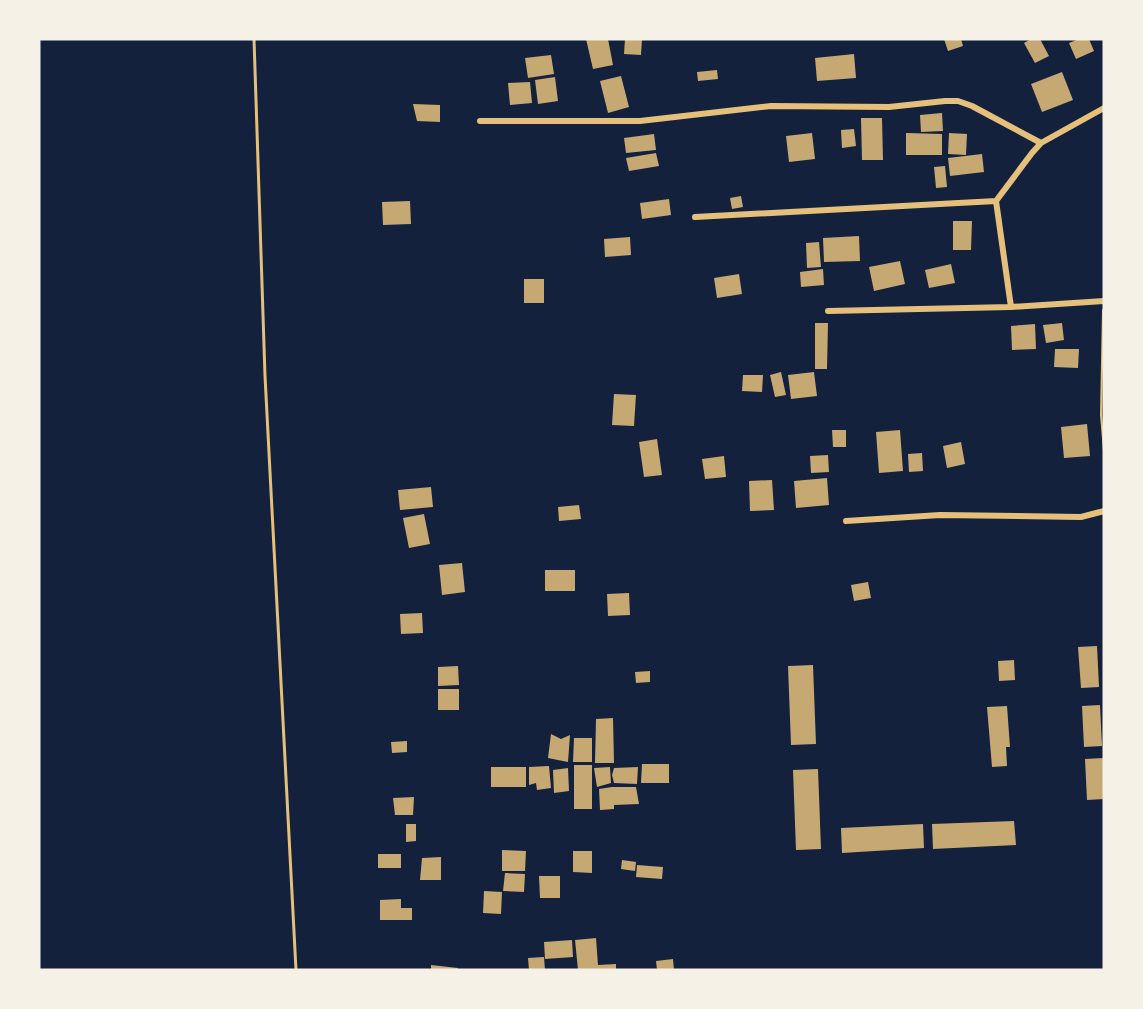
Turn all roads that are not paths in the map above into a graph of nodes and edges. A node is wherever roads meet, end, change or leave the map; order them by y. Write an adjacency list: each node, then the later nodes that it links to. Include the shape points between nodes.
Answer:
1 (254, 39): 12 (lane, via 265,376)
2 (1104, 108): 4 (street)
3 (480, 121): 4 (street, via 640,121 771,106 899,107 951,101 972,106)
4 (1041, 143): 5 (street)
5 (996, 201): 6 (street); 8 (street)
6 (695, 217)
7 (1104, 301): 8 (street)
8 (1011, 307): 9 (street)
9 (828, 311)
10 (1104, 511): 11 (street, via 1081,517 940,515)
11 (846, 521)
12 (296, 970)

